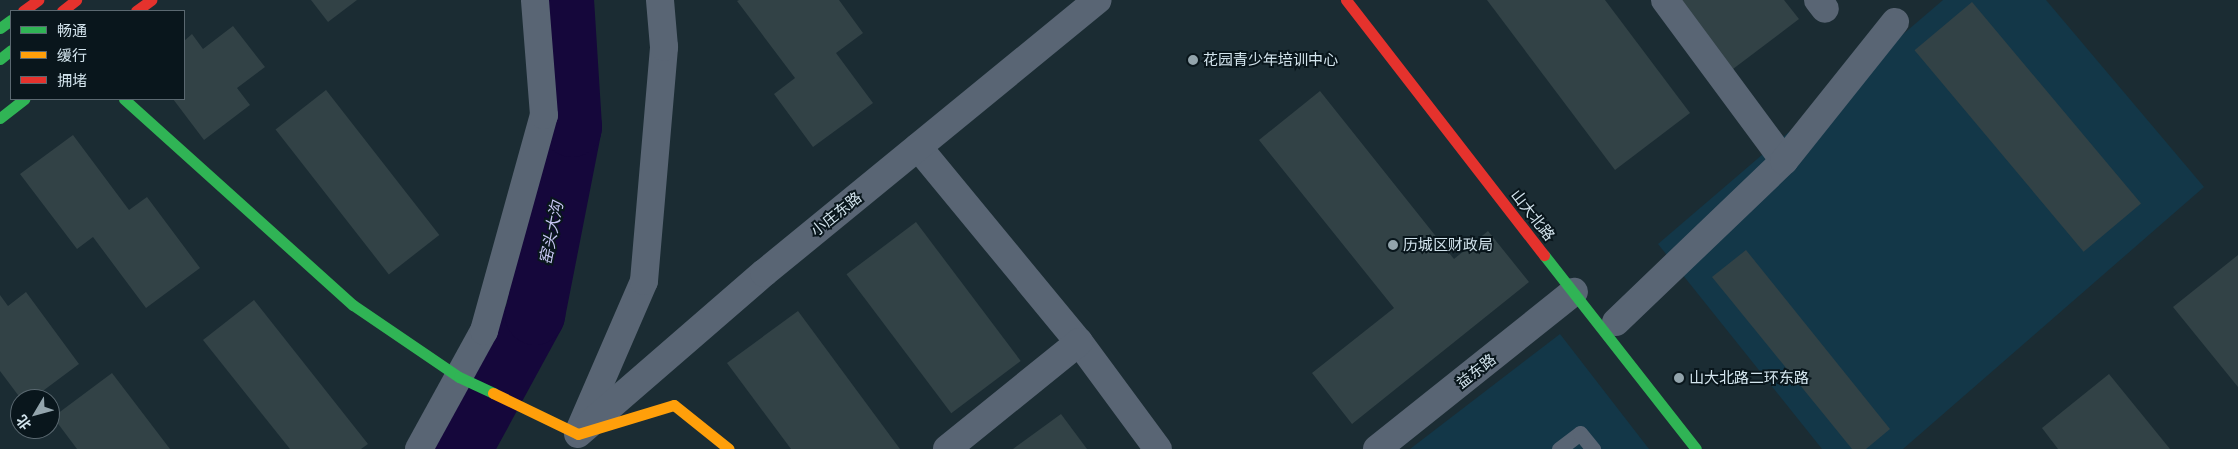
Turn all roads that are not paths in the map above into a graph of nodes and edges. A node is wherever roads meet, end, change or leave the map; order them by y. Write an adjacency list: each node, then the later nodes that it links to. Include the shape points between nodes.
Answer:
1 (38, 0): 9 (main road)
2 (76, 0): 10 (main road)
3 (151, 0): 11 (main road)
4 (536, 0): 23 (street, via 544,115 484,331)
5 (660, 0): 24 (street, via 664,46 644,281)
6 (1098, 0): 18 (street, 小庄东路)
7 (1346, 0): 20 (main road, 山大北路)
8 (1665, 0): 19 (street)
9 (24, 10)
10 (63, 10)
11 (137, 10)
12 (1895, 22): 19 (street)
13 (10, 51): 14 (main road)
14 (0, 59)
15 (23, 100): 17 (main road)
16 (125, 100): 23 (main road, via 353,305)
17 (0, 118)
18 (918, 147): 22 (street); 24 (street, 小庄东路, via 764,273)
19 (1784, 160): 21 (street)
20 (1574, 292): 29 (street, 益东路); 32 (main road, 山大北路)
21 (1616, 322)
22 (1080, 342): 27 (street); 28 (street)
23 (459, 376): 24 (main road); 25 (street)
24 (573, 441): 26 (main road, via 674,405)
25 (419, 449)
26 (729, 449)
27 (947, 449)
28 (1158, 449)
29 (1377, 449)
30 (1558, 449): 31 (lane, via 1580,433)
31 (1593, 449)
32 (1696, 449)

